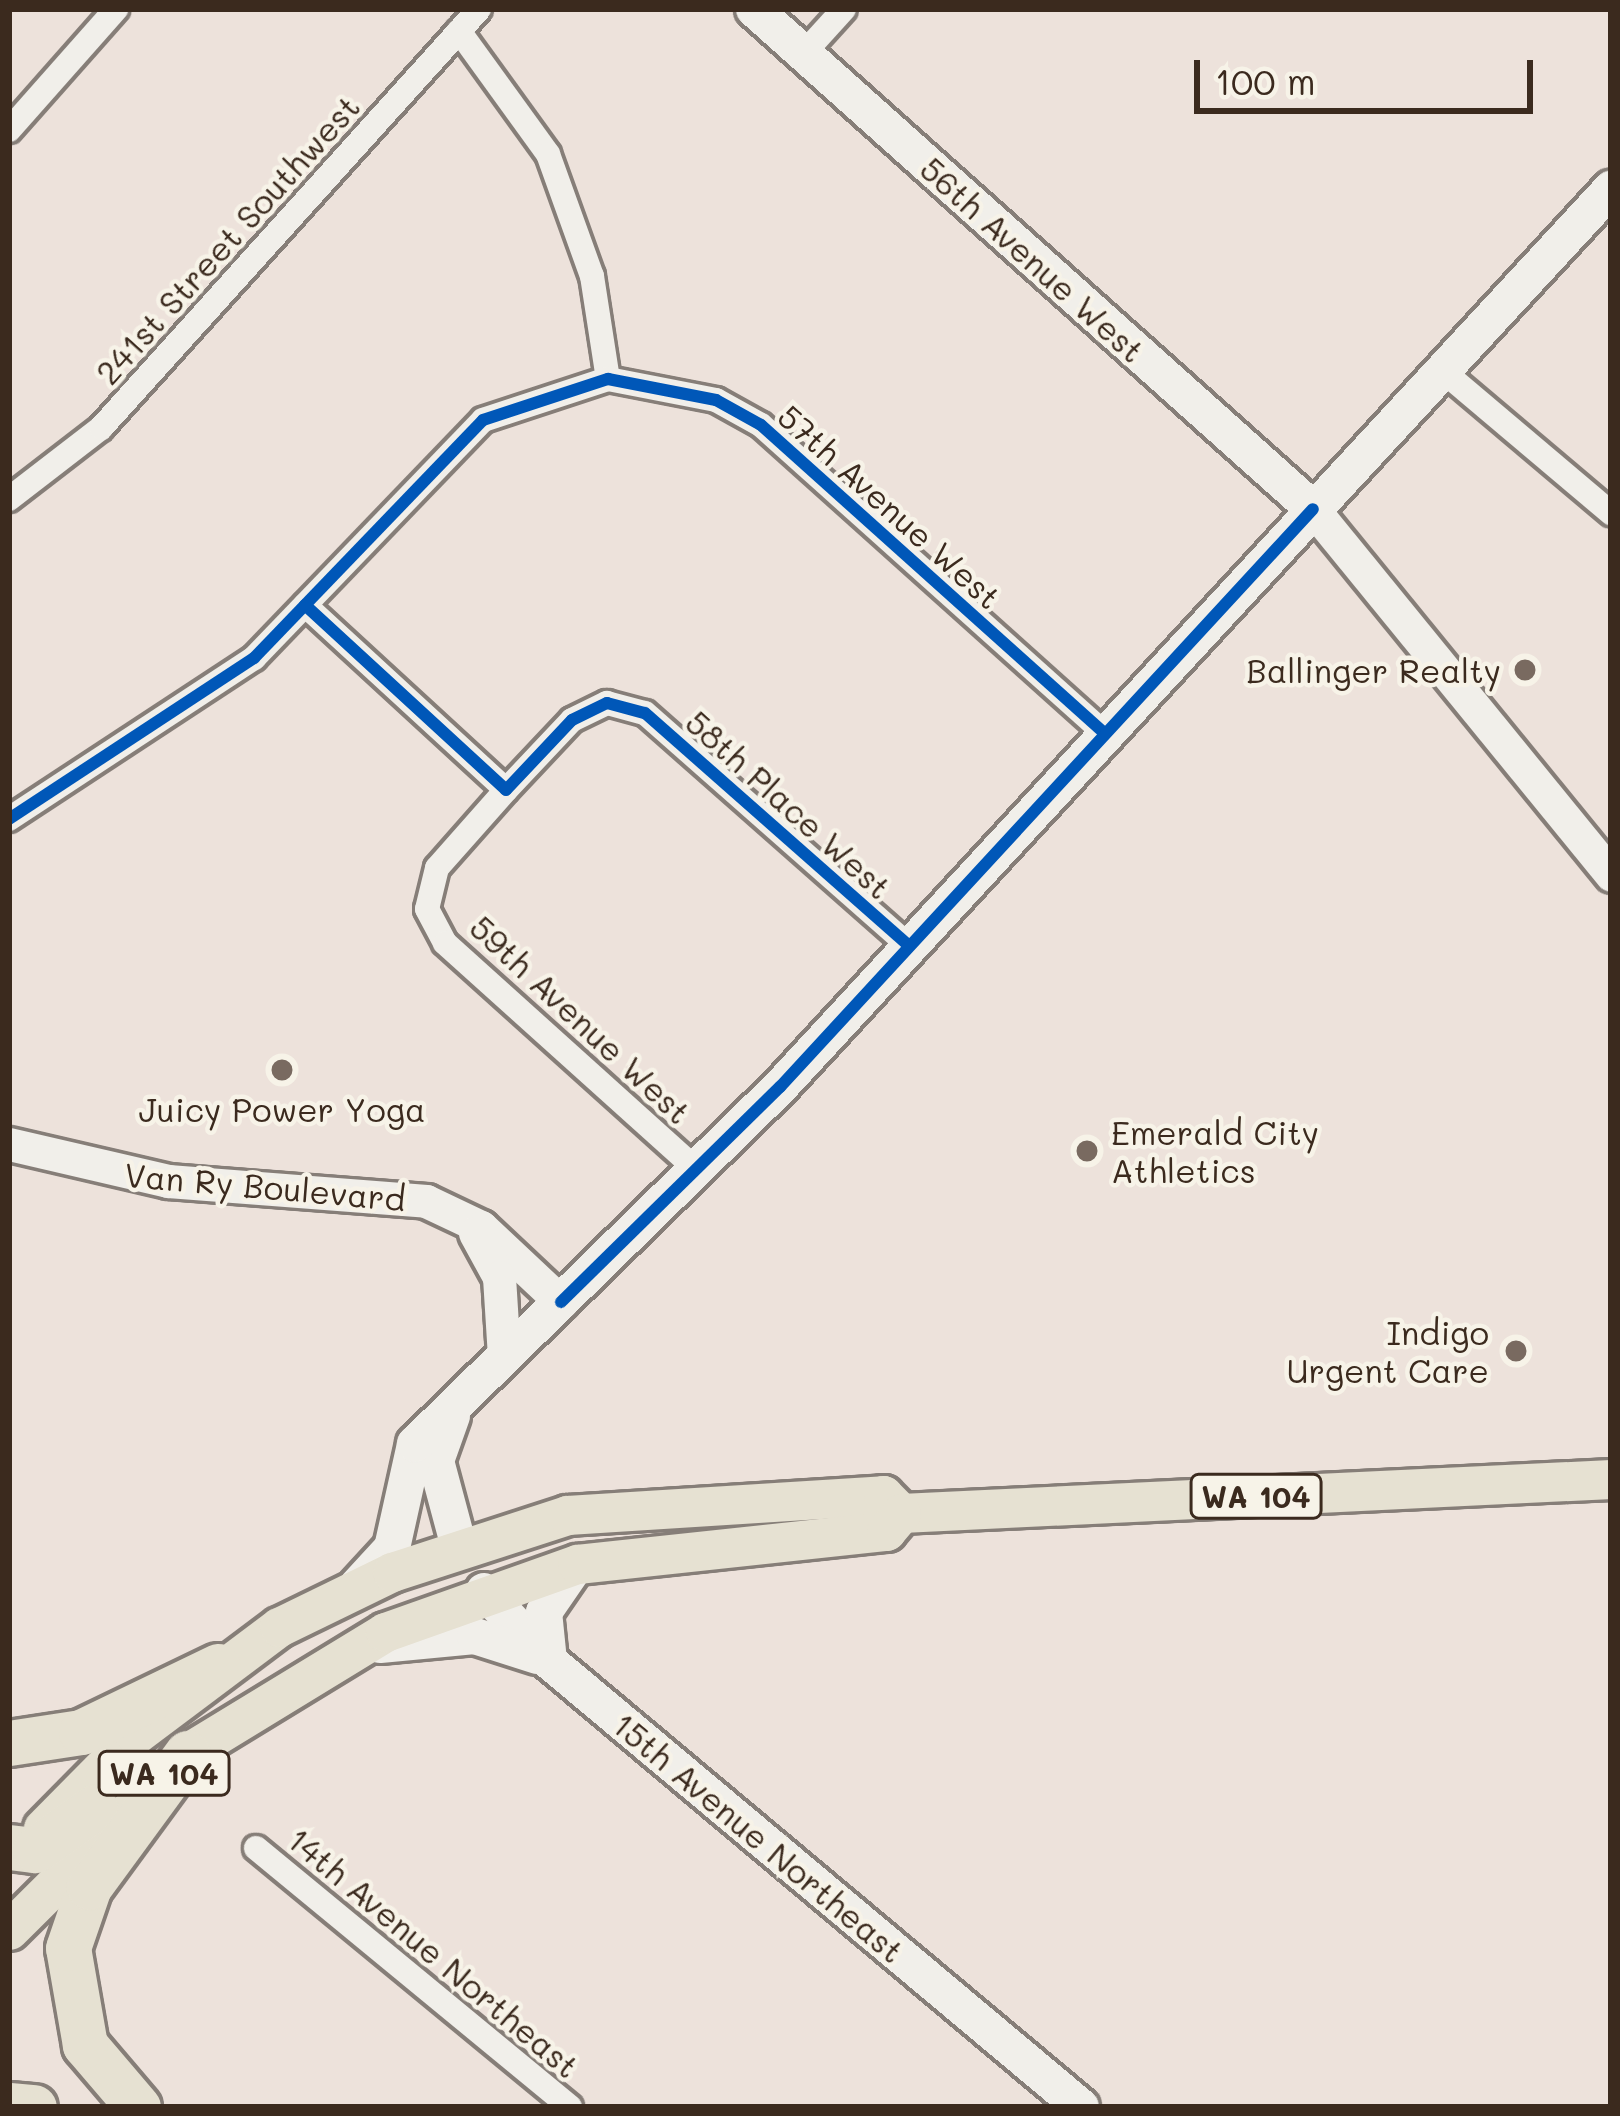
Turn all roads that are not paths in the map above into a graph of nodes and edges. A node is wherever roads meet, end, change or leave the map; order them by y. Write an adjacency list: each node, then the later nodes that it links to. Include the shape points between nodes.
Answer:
1 (116, 9): 7 (street)
2 (479, 9): 5 (street, 241st Street Southwest)
3 (754, 9): 6 (main road, 56th Avenue West)
4 (844, 9): 6 (street)
5 (459, 32): 10 (street, via 548,154 592,276); 11 (street, 241st Street Southwest, via 101,428)
6 (803, 53): 12 (main road, 56th Avenue West)
7 (9, 130)
8 (1611, 189): 9 (main road)
9 (1444, 372): 12 (main road); 13 (street)
10 (608, 380): 14 (street, via 483,420); 15 (street, 57th Avenue West, via 716,400 760,425)
11 (9, 499)
12 (1313, 509): 15 (main road); 18 (street)
13 (1611, 513)
14 (305, 605): 16 (street); 17 (street, via 254,658)
15 (1104, 733): 19 (main road)
16 (506, 790): 19 (street, 58th Place West, via 572,720 607,703 645,713); 21 (street, 59th Avenue West, via 437,868 428,909 445,943)
17 (9, 819)
18 (1611, 875)
19 (909, 946): 21 (main road)
20 (9, 1144): 22 (street, Van Ry Boulevard, via 86,1169 395,1196)
21 (698, 1172): 23 (main road)
22 (464, 1216): 23 (street, Van Ry Boulevard); 24 (street, via 499,1277)
23 (561, 1302): 24 (main road)
24 (504, 1357): 25 (main road)
25 (460, 1403): 29 (main road, via 436,1461); 32 (main road, via 402,1462 392,1548)
26 (1611, 1479): 28 (main road, WA 104)
27 (691, 1504): 28 (main road, WA 104, via 884,1495); 29 (main road, WA 104, via 567,1515); 31 (main road, via 515,1550)
28 (901, 1513): 30 (main road, WA 104, via 886,1532)
29 (460, 1547): 31 (main road, 15th Avenue Northeast); 32 (main road, WA 104); 38 (main road, via 434,1577 236,1686)
30 (577, 1564): 31 (main road, WA 104); 34 (main road, via 544,1612)
31 (484, 1591): 33 (main road, WA 104); 34 (main road, 15th Avenue Northeast)
32 (350, 1592): 35 (main road, WA 104)
33 (347, 1651): 34 (main road, via 475,1636); 37 (main road, WA 104)
34 (549, 1661): 47 (main road, 15th Avenue Northeast)
35 (218, 1666): 36 (highway, via 81,1732); 40 (main road, WA 104)
36 (9, 1743)
37 (187, 1753): 42 (main road, WA 104); 45 (highway, via 89,1887 68,1948 85,2044)
38 (95, 1807): 40 (highway); 41 (main road)
39 (256, 1847): 46 (street, 14th Avenue Northeast)
40 (13, 1854)
41 (9, 1909)
42 (9, 1930)
43 (9, 2105): 44 (highway)
44 (34, 2107)
45 (138, 2107)
46 (570, 2107)
47 (1081, 2107)

